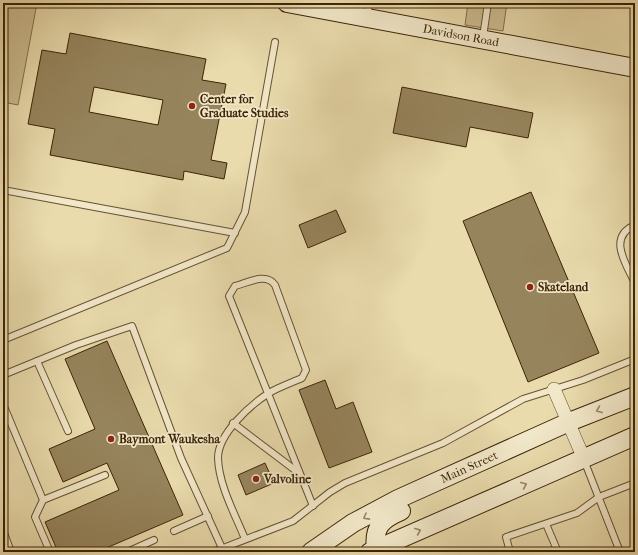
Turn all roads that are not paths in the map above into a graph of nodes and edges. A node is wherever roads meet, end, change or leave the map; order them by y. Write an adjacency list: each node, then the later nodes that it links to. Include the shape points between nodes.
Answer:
1 (287, 3): 3 (main road, Davidson Road)
2 (488, 3): 4 (lane)
3 (368, 10): 4 (main road, Davidson Road)
4 (482, 40): 6 (main road, Davidson Road)
5 (275, 42): 9 (lane, via 245,212)
6 (635, 68)
7 (3, 190): 9 (lane)
8 (635, 225): 10 (lane, via 629,228 621,239 619,250)
9 (234, 233): 11 (lane, via 227,248)
10 (635, 283)
11 (3, 340)
12 (635, 359): 15 (lane)
13 (38, 361): 14 (lane); 21 (lane); 31 (lane, via 132,326 181,458)
14 (3, 375)
15 (554, 389): 19 (street); 30 (lane, via 522,399 443,443 346,483)
16 (268, 394): 16 (lane, via 302,378 306,370 275,285 271,280 263,278 235,286 229,296); 20 (lane); 24 (lane)
17 (635, 396): 19 (main road, Main Street, one-way to 19)
18 (3, 404): 29 (lane)
19 (570, 422): 23 (street); 26 (main road, Main Street)
20 (233, 423): 24 (lane); 35 (lane, via 225,436 218,457 223,484)
21 (68, 431)
22 (635, 436): 23 (main road)
23 (584, 459): 28 (lane); 38 (main road, one-way to 23)
24 (300, 474): 30 (lane)
25 (105, 475): 29 (lane)
26 (441, 481): 38 (main road, via 420,502 380,523 374,537); 43 (main road, Main Street, one-way to 43, via 398,499 353,523)
27 (635, 483): 28 (lane)
28 (599, 497): 32 (lane, via 578,513); 46 (lane)
29 (43, 500): 40 (lane, via 35,517)
30 (313, 506): 35 (lane, via 293,520)
31 (208, 516): 34 (lane); 37 (lane)
32 (546, 524): 44 (lane, via 506,538); 45 (lane)
33 (3, 530): 39 (lane)
34 (174, 531)
35 (245, 539): 37 (lane)
36 (154, 540): 41 (lane)
37 (222, 548): 42 (lane)
38 (375, 551)
39 (12, 552)
40 (50, 552)
41 (127, 552)
42 (213, 552)
43 (311, 552)
44 (510, 552)
45 (558, 552)
46 (620, 552)

